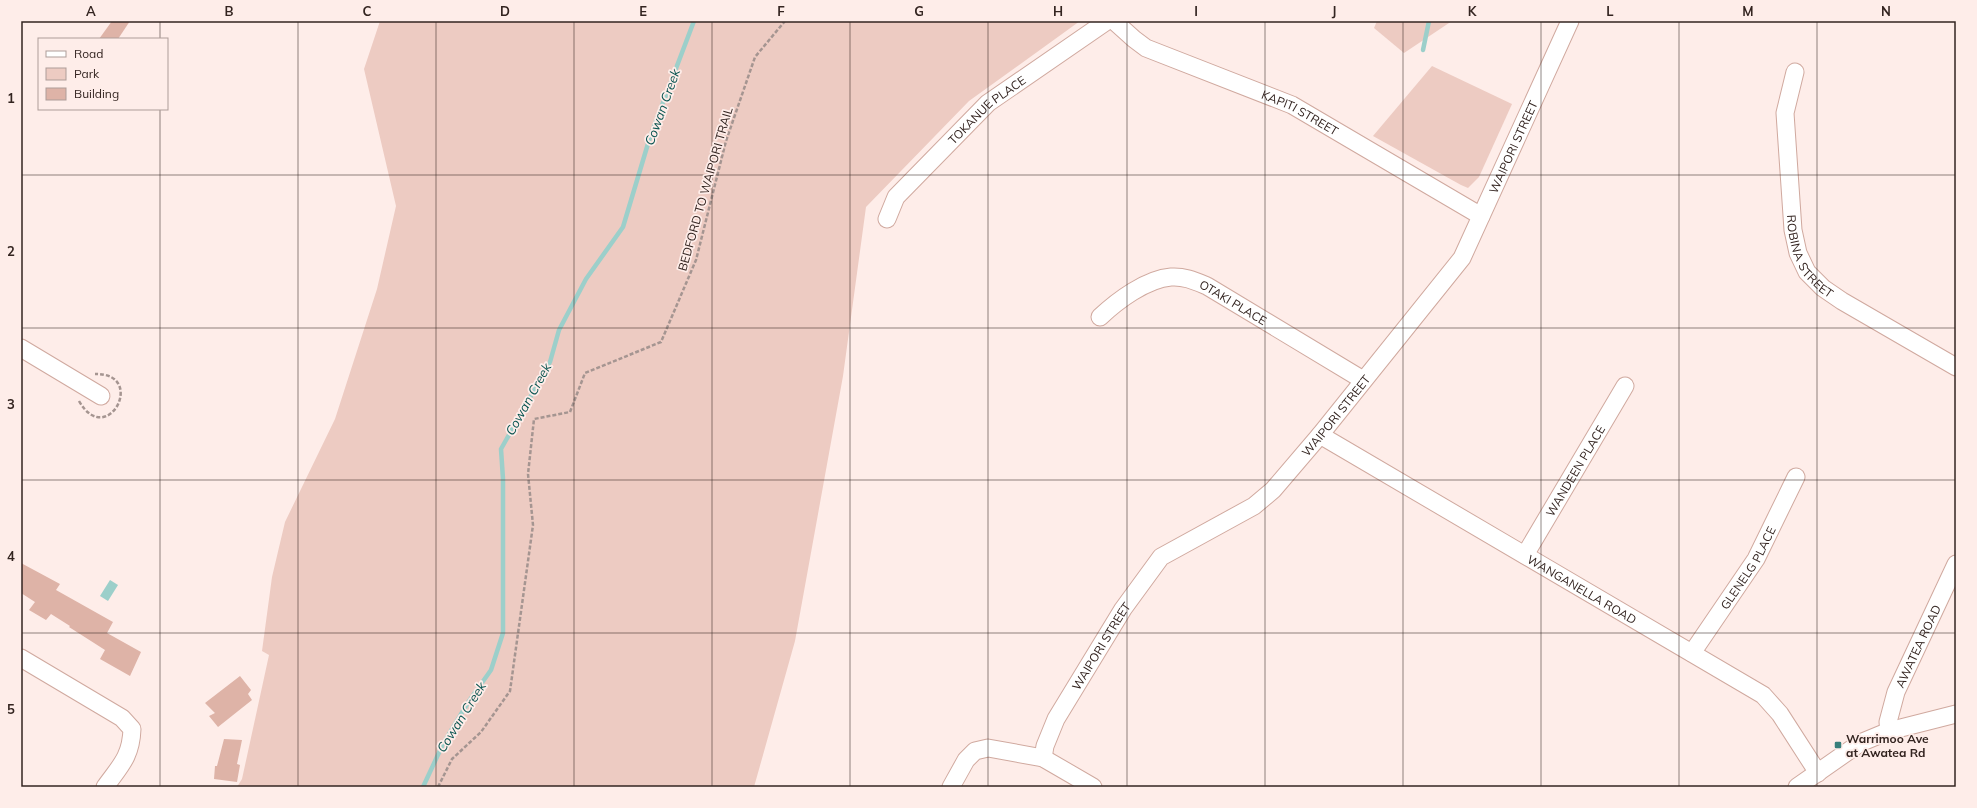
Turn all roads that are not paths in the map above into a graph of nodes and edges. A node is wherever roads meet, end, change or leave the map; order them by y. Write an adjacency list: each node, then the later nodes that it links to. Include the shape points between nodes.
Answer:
1 (1107, 21): 6 (street, TOKANUE PLACE, via 988,103 896,197)
2 (1114, 21): 5 (street, KAPITI STREET, via 1146,48 1292,105)
3 (1570, 21): 5 (street, WAIPORI STREET)
4 (1795, 72): 9 (street, ROBINA STREET, via 1786,113 1792,215 1798,253 1807,272 1823,288 1842,301)
5 (1481, 216): 10 (street, WAIPORI STREET, via 1462,258)
6 (887, 219)
7 (1100, 317): 10 (street, OTAKI PLACE, via 1116,301 1157,280 1172,277 1189,279 1207,286)
8 (21, 348): 12 (street)
9 (1956, 367)
10 (1363, 380): 13 (street, WAIPORI STREET)
11 (1626, 386): 15 (street, WANDEEN PLACE)
12 (101, 396)
13 (1320, 435): 15 (street, WANGANELLA ROAD); 21 (street, WAIPORI STREET, via 1273,490 1254,506 1161,557 1123,609 1056,719)
14 (1796, 477): 17 (street, GLENELG PLACE, via 1756,559)
15 (1525, 555): 17 (street, WANGANELLA ROAD)
16 (1956, 564): 20 (street, AWATEA ROAD, via 1896,692 1888,722)
17 (1692, 653): 22 (street, WANGANELLA ROAD, via 1763,695 1780,714)
18 (21, 658): 23 (street, via 122,718 132,729 132,744 126,758)
19 (1956, 714): 20 (street)
20 (1889, 731): 22 (street, via 1860,743)
21 (1043, 758): 24 (street, via 988,748 975,751 966,760); 25 (street)
22 (1818, 772): 26 (street)
23 (105, 787)
24 (951, 787)
25 (1093, 787)
26 (1797, 787)

